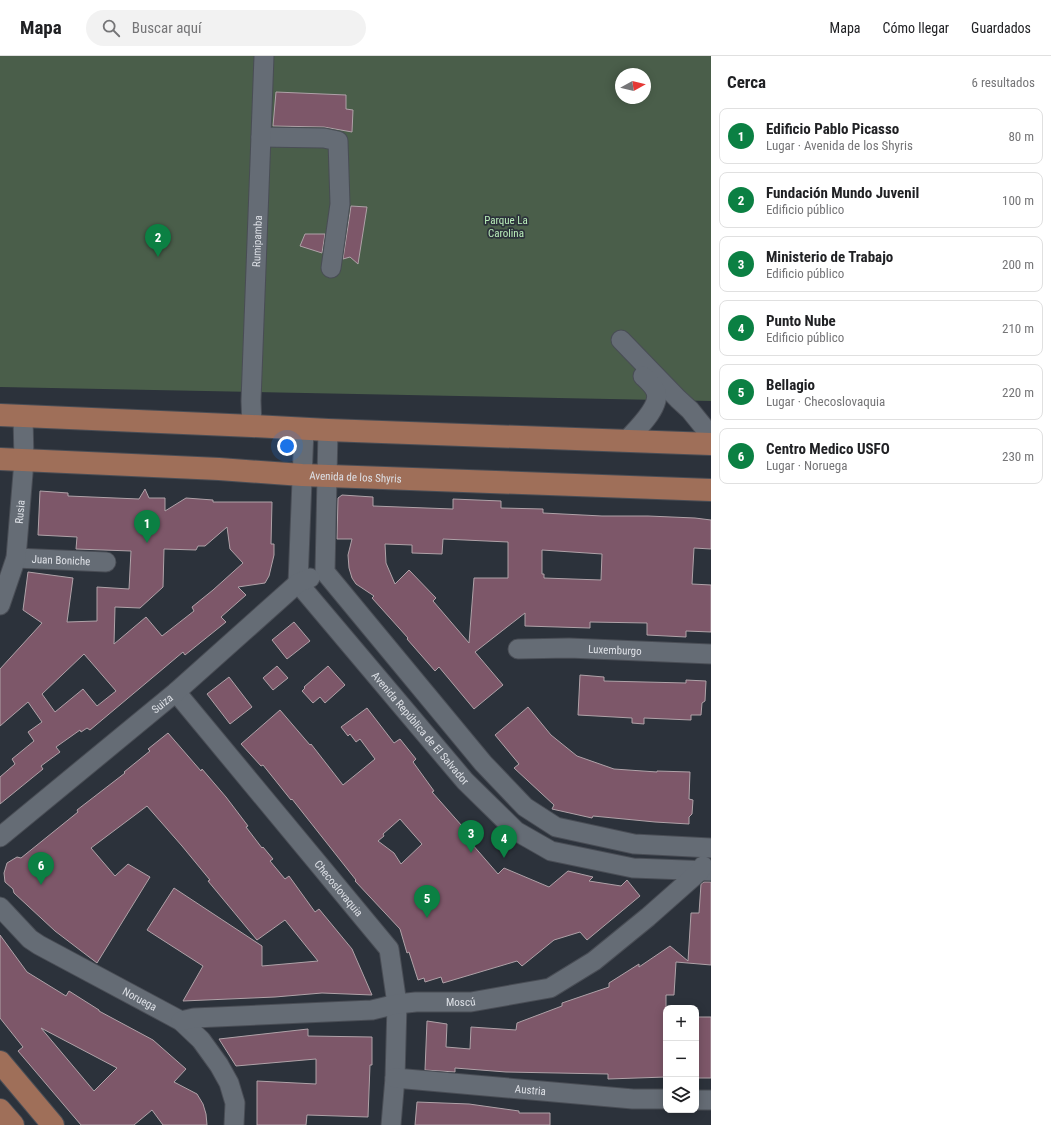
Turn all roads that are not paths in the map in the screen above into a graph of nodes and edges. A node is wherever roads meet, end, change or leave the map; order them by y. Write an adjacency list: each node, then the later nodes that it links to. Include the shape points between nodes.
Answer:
1 (264, 56): 2 (street, Rumipamba)
2 (261, 137): 3 (street, via 324,138 338,141 340,204); 6 (street, Rumipamba)
3 (330, 268)
4 (0, 415): 5 (main road)
5 (23, 416): 6 (main road); 13 (street, Rusia)
6 (252, 426): 7 (main road)
7 (304, 429): 8 (main road); 14 (street)
8 (328, 430): 10 (main road); 15 (street)
9 (711, 436): 10 (street, via 690,410 618,343 657,394 652,410)
10 (626, 441): 11 (main road)
11 (711, 444)
12 (0, 459): 13 (main road, Avenida de los Shyris)
13 (24, 461): 14 (main road, Avenida de los Shyris); 17 (street, Rusia)
14 (302, 475): 15 (main road, Avenida de los Shyris); 20 (street)
15 (327, 475): 16 (main road, Avenida de los Shyris); 19 (street)
16 (711, 490)
17 (16, 558): 18 (street, Juan Boniche); 21 (street, Rusia)
18 (106, 562)
19 (325, 572): 20 (street, Suiza); 26 (street, via 483,763 525,807 556,827 634,844)
20 (298, 583): 24 (street, Suiza); 27 (street, Avenida República de El Salvador, via 466,781 516,831 551,851 633,868)
21 (0, 605)
22 (518, 650): 23 (street, Luxemburgo, via 569,648)
23 (711, 654)
24 (176, 692): 25 (street, Suiza); 29 (street, Checoslovaquia, via 389,949)
25 (0, 837)
26 (711, 849): 27 (street)
27 (706, 871): 29 (street, Moscú, via 594,961 550,988 471,1002)
28 (0, 907): 30 (street, Noruega, via 39,945)
29 (397, 1004): 30 (street, Moscú, via 372,1010 194,1018); 32 (street, Checoslovaquia)
30 (181, 1021): 39 (street, Noruega, via 201,1040 229,1083 235,1103)
31 (0, 1062): 38 (main road)
32 (395, 1078): 33 (street, Austria); 40 (street, Checoslovaquia)
33 (663, 1100)
34 (699, 1100): 35 (street)
35 (711, 1100)
36 (0, 1110): 37 (main road)
37 (13, 1125)
38 (53, 1125)
39 (234, 1125)
40 (391, 1125)

